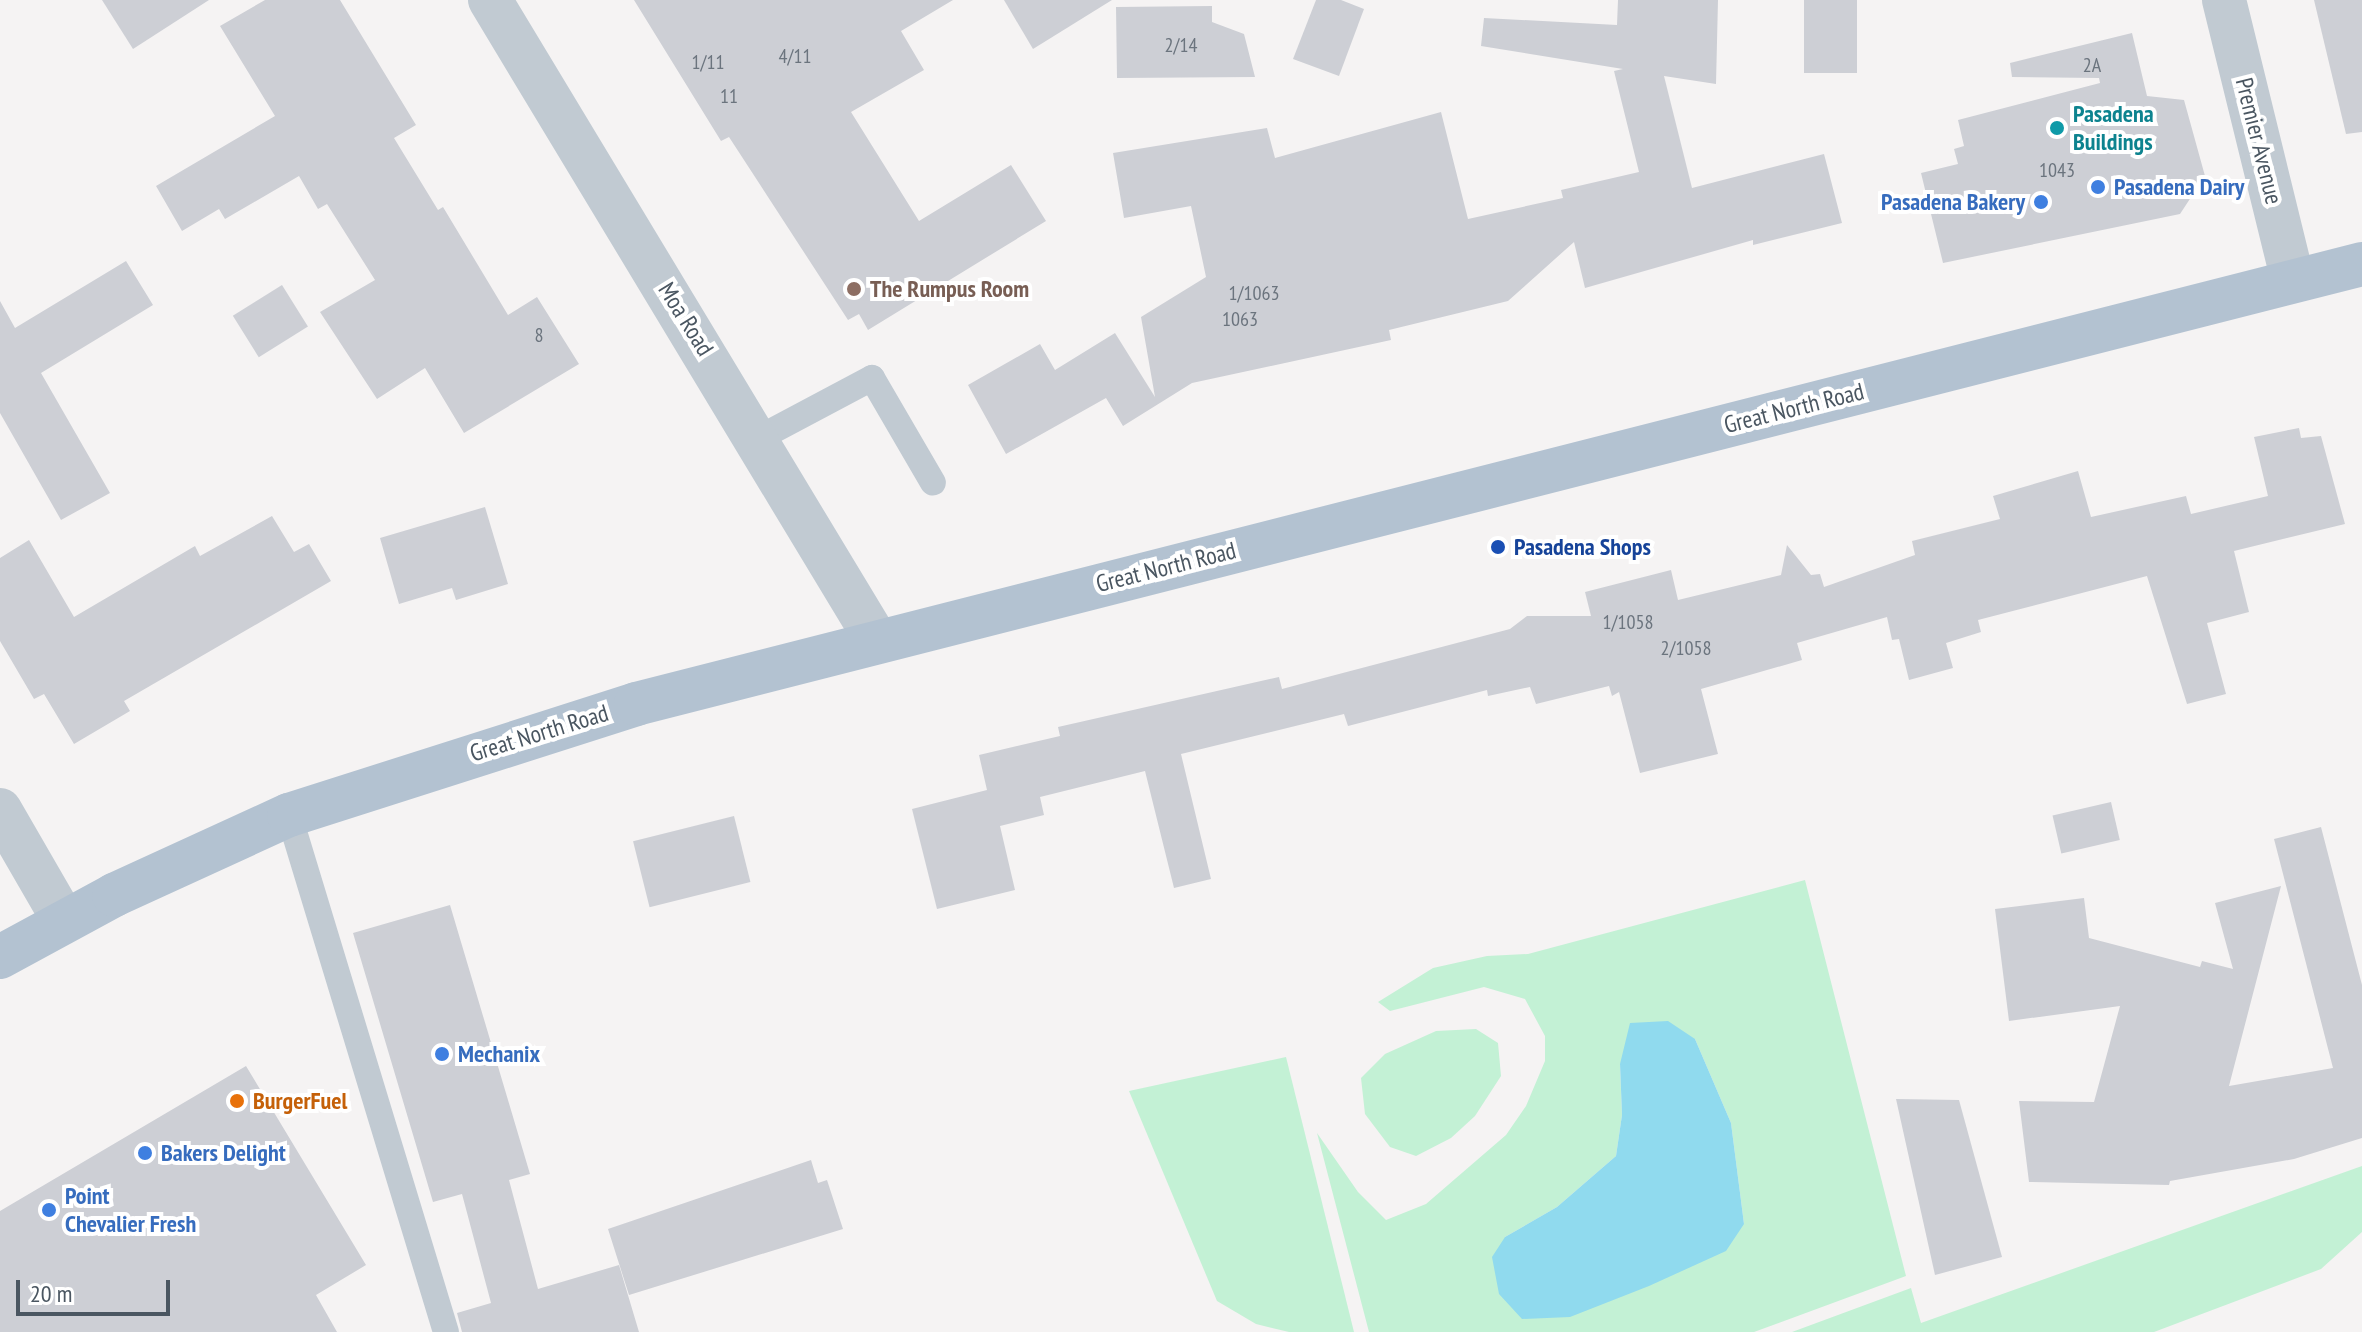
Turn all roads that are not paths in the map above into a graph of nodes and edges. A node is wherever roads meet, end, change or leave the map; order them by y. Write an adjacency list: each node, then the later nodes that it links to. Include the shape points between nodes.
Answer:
1 (490, 0): 5 (street, Moa Road)
2 (2224, 0): 4 (street, Premier Avenue)
3 (2362, 264): 4 (main road, Great North Road)
4 (2293, 281): 7 (main road, Great North Road)
5 (759, 438): 6 (lane, via 872,378); 7 (street, Moa Road)
6 (933, 483)
7 (877, 641): 9 (main road, Great North Road, via 636,704)
8 (0, 810): 10 (street)
9 (289, 815): 10 (main road, Great North Road); 12 (lane)
10 (64, 921): 11 (main road, Great North Road)
11 (0, 957)
12 (446, 1332)

